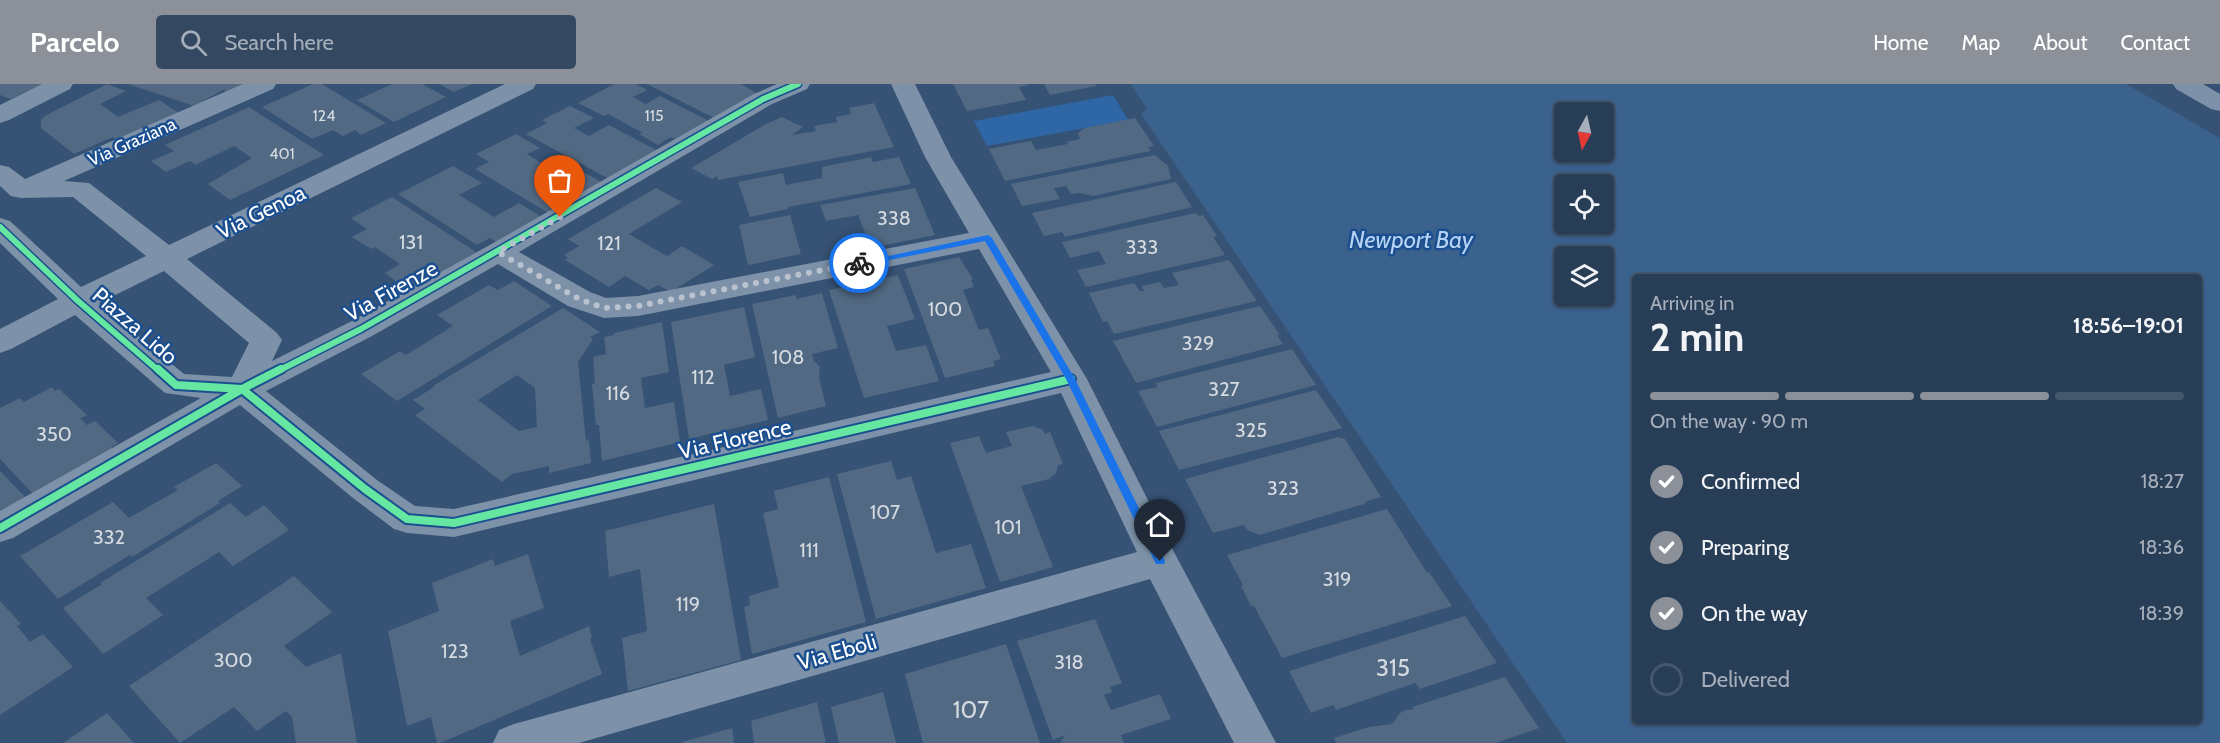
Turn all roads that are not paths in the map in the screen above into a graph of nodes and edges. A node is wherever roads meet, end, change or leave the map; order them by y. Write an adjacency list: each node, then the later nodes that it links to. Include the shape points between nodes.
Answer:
1 (61, 84): 8 (street)
2 (264, 84): 9 (street, Via Graziana)
3 (524, 84): 14 (street, Via Genoa)
4 (798, 84): 13 (street, Via Firenze, via 763,99)
5 (903, 84): 12 (street, via 938,157)
6 (2185, 84): 7 (street)
7 (2220, 104)
8 (0, 115)
9 (7, 188): 10 (street); 14 (street, via 79,189)
10 (0, 222)
11 (0, 227): 15 (street, Piazza Lido)
12 (988, 238): 13 (street, via 638,306 604,308 579,299); 17 (street)
13 (498, 252): 18 (street, Via Firenze, via 361,329)
14 (167, 258): 15 (street, Via Genoa); 18 (street, via 266,340)
15 (78, 301): 16 (street, Via Genoa); 18 (street, Piazza Lido, via 176,386)
16 (0, 342)
17 (1071, 379): 18 (street, Via Florence, via 454,523 407,519); 20 (street)
18 (242, 388): 19 (street, Via Firenze)
19 (0, 528)
20 (1160, 561): 21 (street, Via Eboli); 22 (street)
21 (514, 743)
22 (1256, 743)

